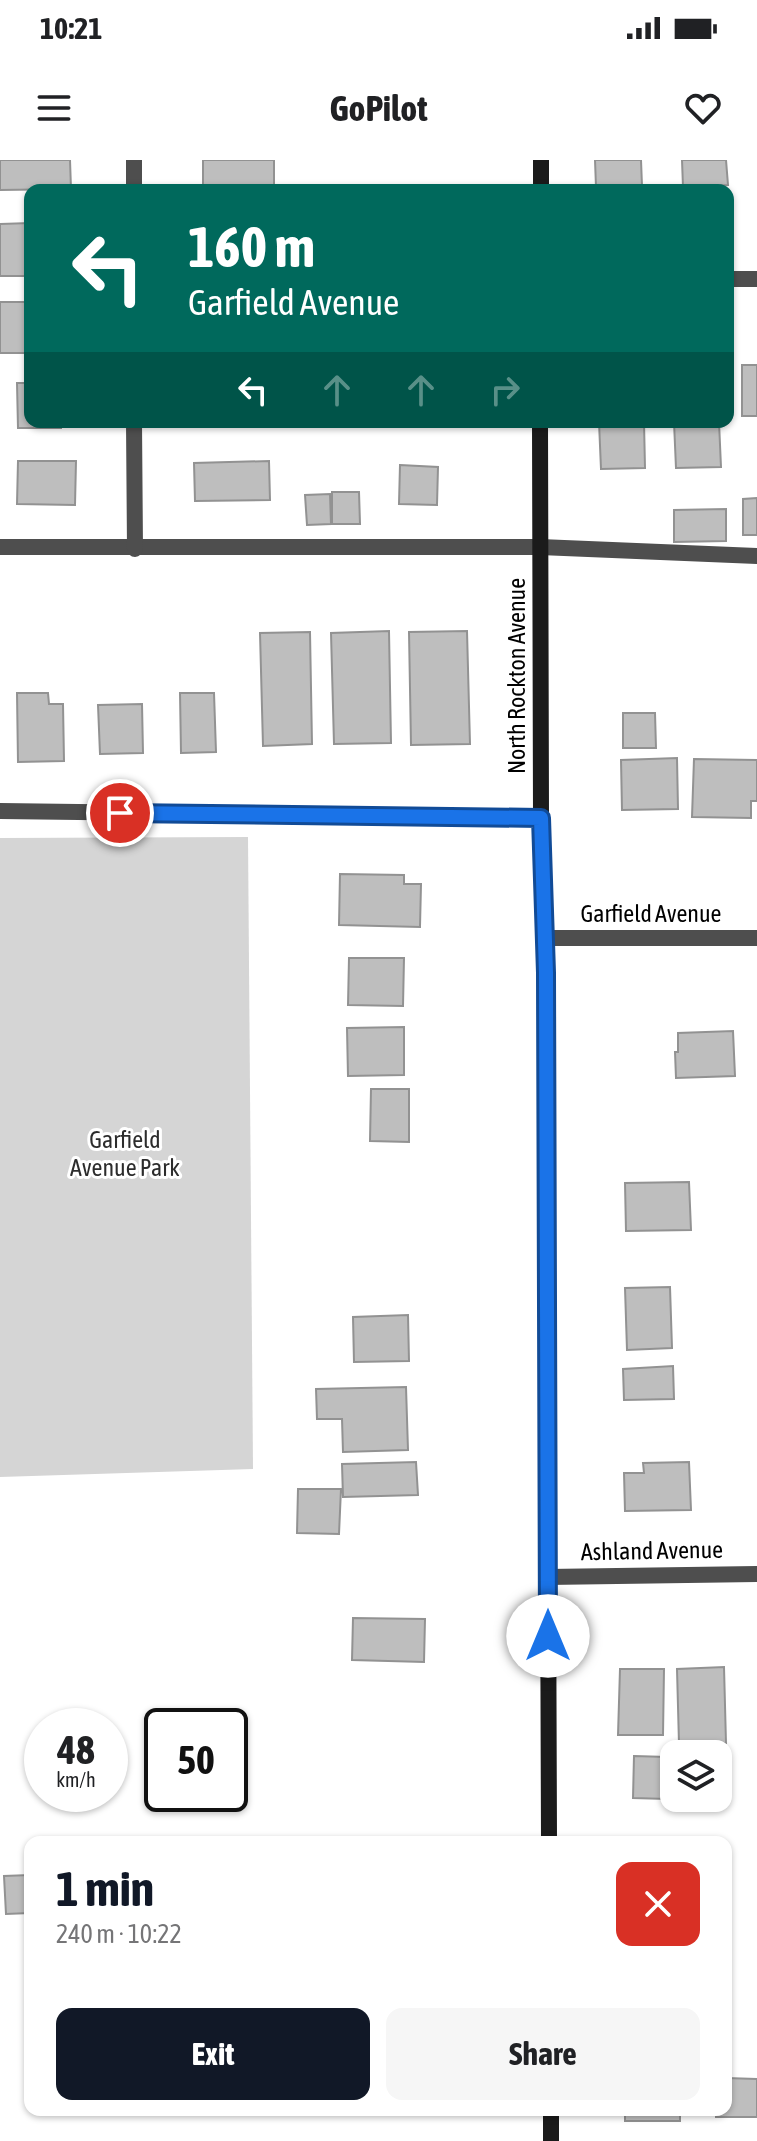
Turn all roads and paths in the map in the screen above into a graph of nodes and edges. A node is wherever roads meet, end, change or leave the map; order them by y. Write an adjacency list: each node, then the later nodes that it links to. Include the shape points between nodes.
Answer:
1 (134, 160): 3 (street)
2 (541, 160): 4 (main road)
3 (134, 184)
4 (541, 184)
5 (734, 279): 6 (street)
6 (757, 279)
7 (134, 428): 11 (street)
8 (540, 428): 10 (main road, North Rockton Avenue)
9 (0, 547): 11 (street)
10 (540, 547): 11 (street); 12 (street); 14 (main road, North Rockton Avenue)
11 (135, 549)
12 (757, 556)
13 (0, 811): 14 (street)
14 (541, 818): 15 (main road, North Rockton Avenue)
15 (545, 938): 16 (street, Garfield Avenue); 18 (main road, North Rockton Avenue)
16 (757, 938)
17 (757, 1574): 18 (street, Ashland Avenue)
18 (547, 1577): 19 (main road, North Rockton Avenue)
19 (549, 1836)
20 (551, 2116): 21 (main road)
21 (551, 2141)

